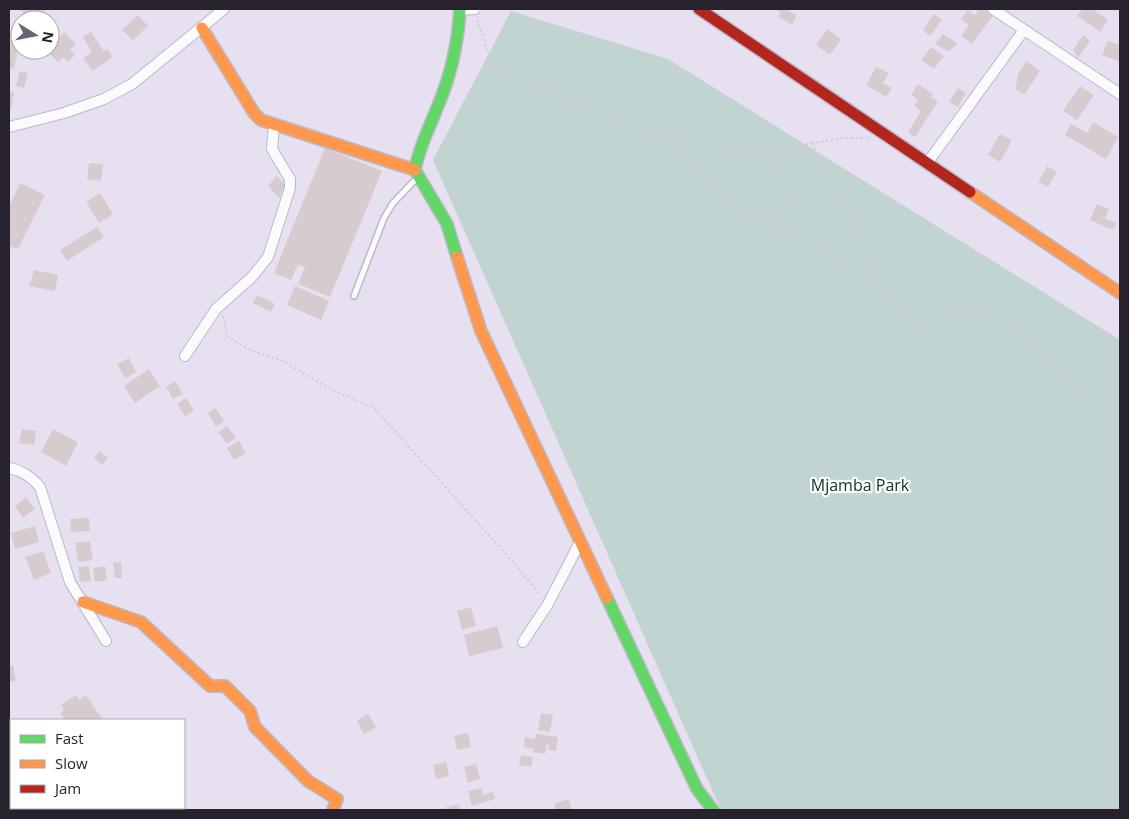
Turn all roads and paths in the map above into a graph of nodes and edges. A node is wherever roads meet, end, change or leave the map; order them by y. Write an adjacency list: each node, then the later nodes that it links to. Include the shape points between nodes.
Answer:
1 (224, 9): 6 (street)
2 (460, 9): 3 (street); 16 (street, via 458,36 448,80 420,143)
3 (474, 9): 11 (path, via 496,73 547,90)
4 (700, 9): 15 (street)
5 (994, 9): 7 (street)
6 (202, 28): 9 (street, via 132,84 104,99 64,113); 10 (street, via 254,113)
7 (1024, 30): 8 (street); 15 (street)
8 (1120, 94)
9 (9, 126)
10 (274, 126): 16 (street, via 290,128); 21 (street, via 272,149 290,179 288,198 268,258)
11 (654, 138): 14 (path, via 728,146); 17 (path, via 676,148 690,160 704,183 744,212)
12 (872, 138): 13 (path)
13 (813, 143): 14 (path); 18 (path, via 831,184 848,202 852,237 868,258)
14 (752, 153): 17 (path, via 760,163 774,169 794,198)
15 (928, 162): 19 (street)
16 (416, 174): 20 (lane, via 384,218); 25 (street, via 447,224 481,331)
17 (765, 221): 18 (path, via 818,243)
18 (870, 286): 23 (path, via 913,321 930,323 953,319 968,307 1024,333 1034,349 1057,366 1081,391)
19 (1120, 293)
20 (354, 296)
21 (221, 304): 22 (street); 27 (path, via 227,336 374,408)
22 (185, 356)
23 (1120, 416)
24 (9, 468): 26 (street, via 19,470 40,487 70,582)
25 (580, 542): 27 (street); 31 (street, via 697,789)
26 (83, 602): 28 (street); 30 (street, via 141,622 210,686 225,686 250,711 255,727 301,774 337,799)
27 (547, 604): 29 (street)
28 (106, 641)
29 (523, 642)
30 (333, 810)
31 (713, 810)

